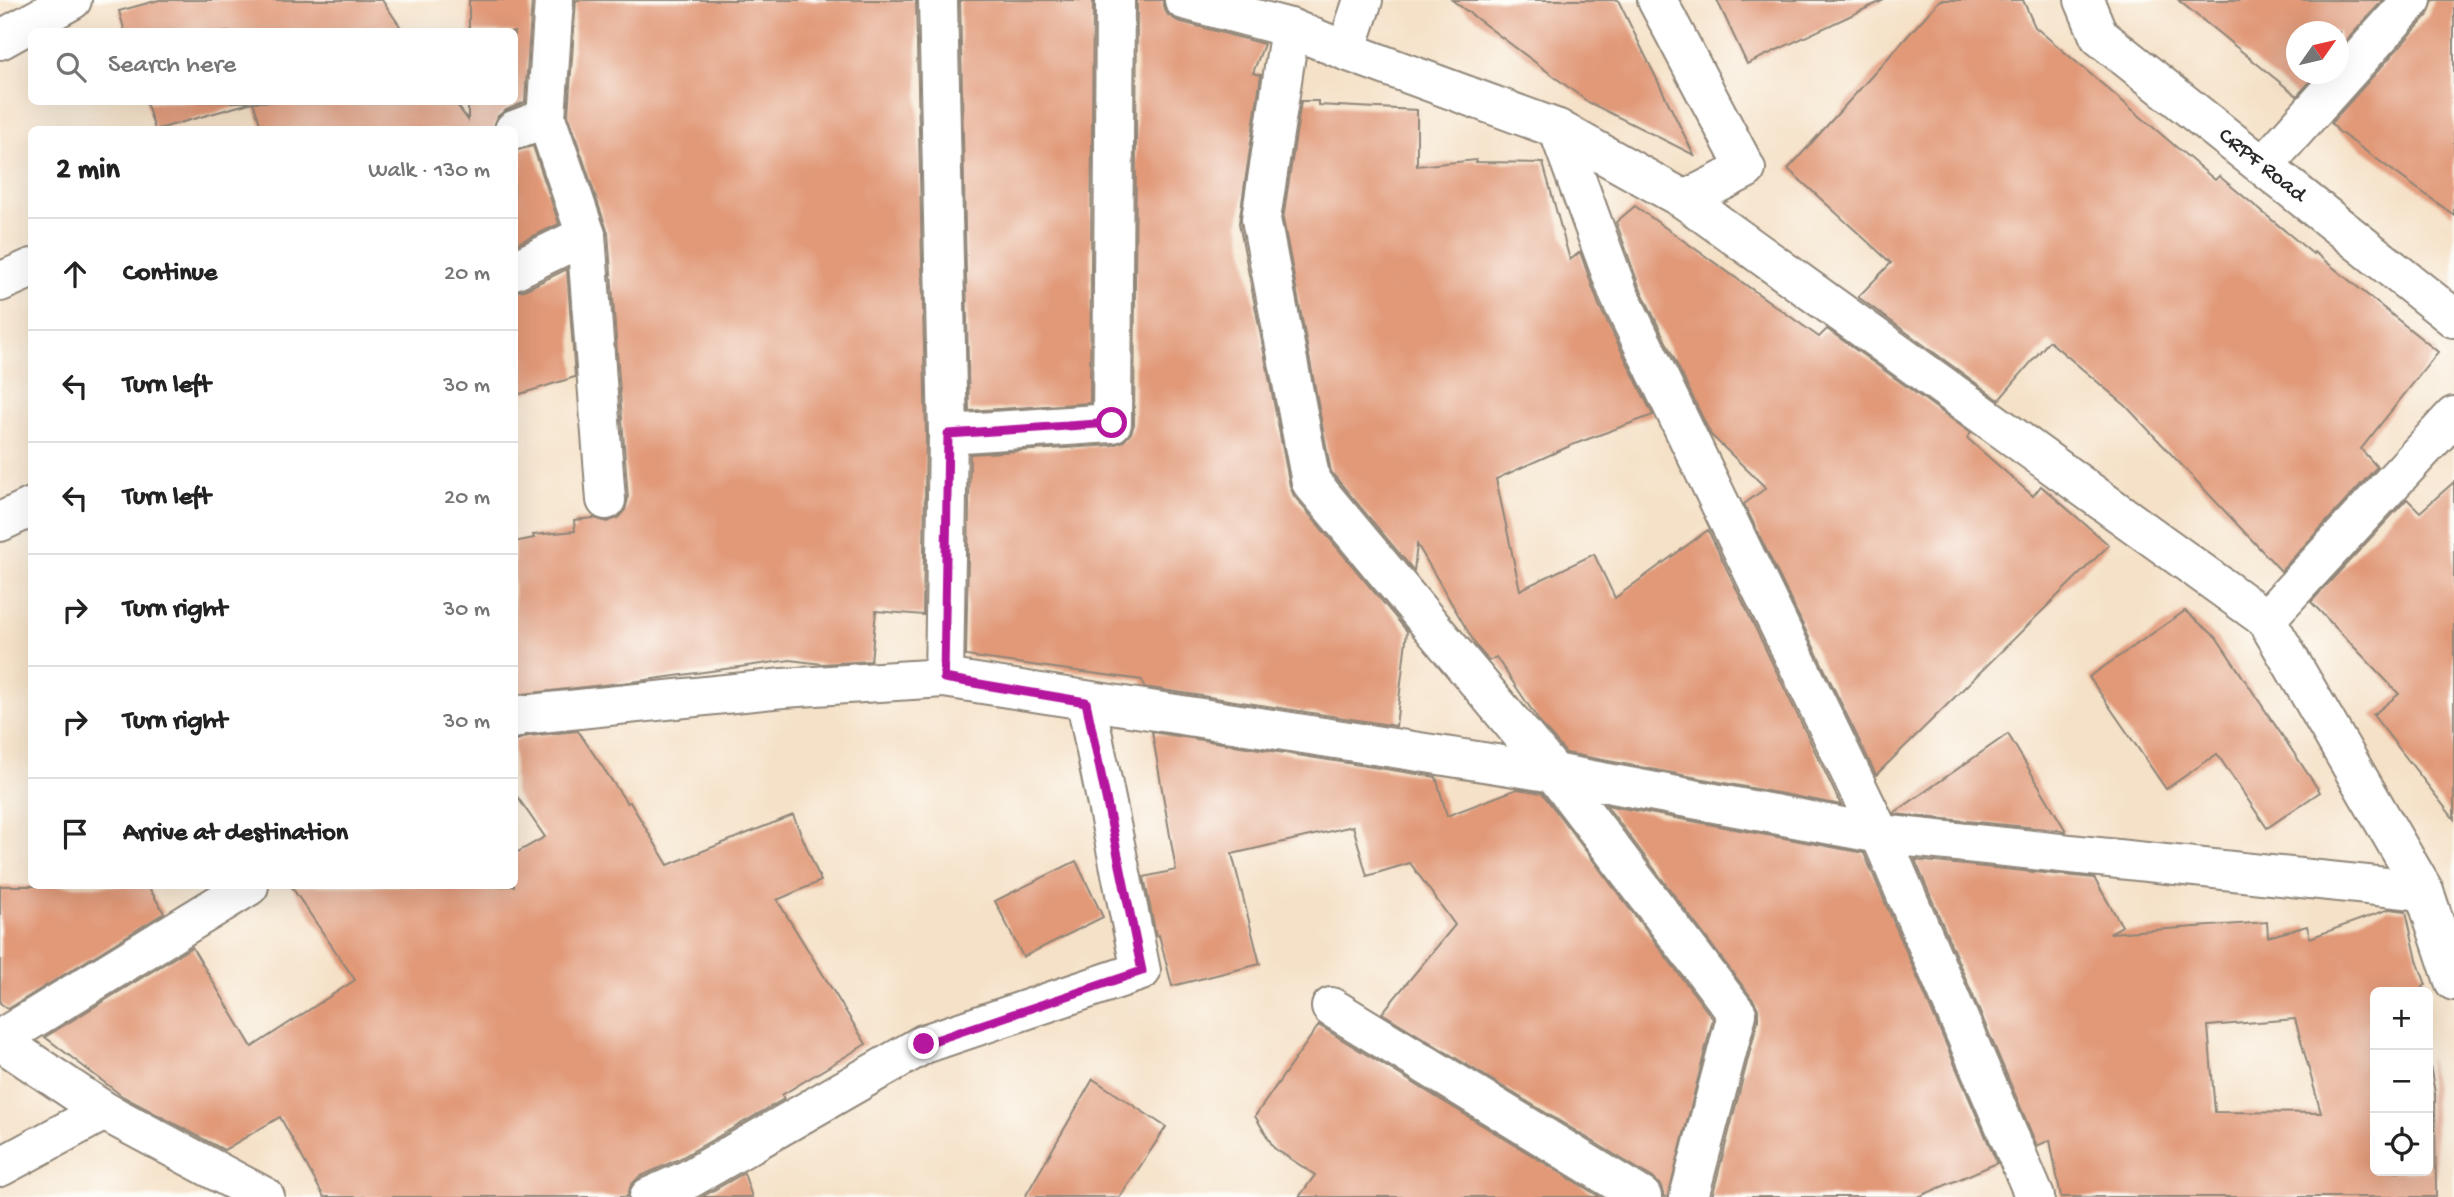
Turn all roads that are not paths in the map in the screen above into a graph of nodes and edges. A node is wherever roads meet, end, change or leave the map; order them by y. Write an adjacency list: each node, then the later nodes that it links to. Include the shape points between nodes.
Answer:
1 (72, 0): 11 (street)
2 (554, 0): 13 (street)
3 (938, 0): 23 (street)
4 (1115, 0): 23 (street, via 1112,423)
5 (1184, 0): 10 (street)
6 (1363, 0): 12 (street)
7 (1657, 0): 16 (street, via 1746,169)
8 (2084, 0): 15 (street, CRPF Road, via 2099,36)
9 (2412, 0): 15 (street)
10 (1290, 28): 12 (street); 31 (street, via 1261,219 1311,482)
11 (0, 40)
12 (1346, 51): 14 (street)
13 (530, 124): 17 (street)
14 (1558, 129): 16 (street); 32 (street, via 1619,295)
15 (2264, 165): 21 (street, CRPF Road)
16 (1685, 200): 27 (street)
17 (586, 235): 18 (street); 24 (street)
18 (518, 268)
19 (28, 270): 20 (street)
20 (0, 282)
21 (2454, 318)
22 (2454, 416): 27 (street)
23 (948, 434): 28 (street)
24 (606, 500)
25 (28, 509): 26 (street)
26 (0, 523)
27 (2266, 620): 34 (street)
28 (944, 678): 29 (street); 30 (street, via 783,688)
29 (1086, 702): 31 (street); 42 (street, via 1142,971 924,1044 689,1179)
30 (518, 717)
31 (1554, 773): 32 (street); 44 (street, via 1737,1014)
32 (1880, 834): 34 (street); 40 (street)
33 (244, 889): 37 (street)
34 (2424, 891): 35 (street)
35 (2454, 981)
36 (1331, 1007): 43 (street)
37 (0, 1040): 38 (street)
38 (104, 1111): 39 (street); 41 (street)
39 (0, 1167)
40 (2023, 1193)
41 (265, 1197)
42 (649, 1197)
43 (1642, 1197)
44 (1689, 1197)

